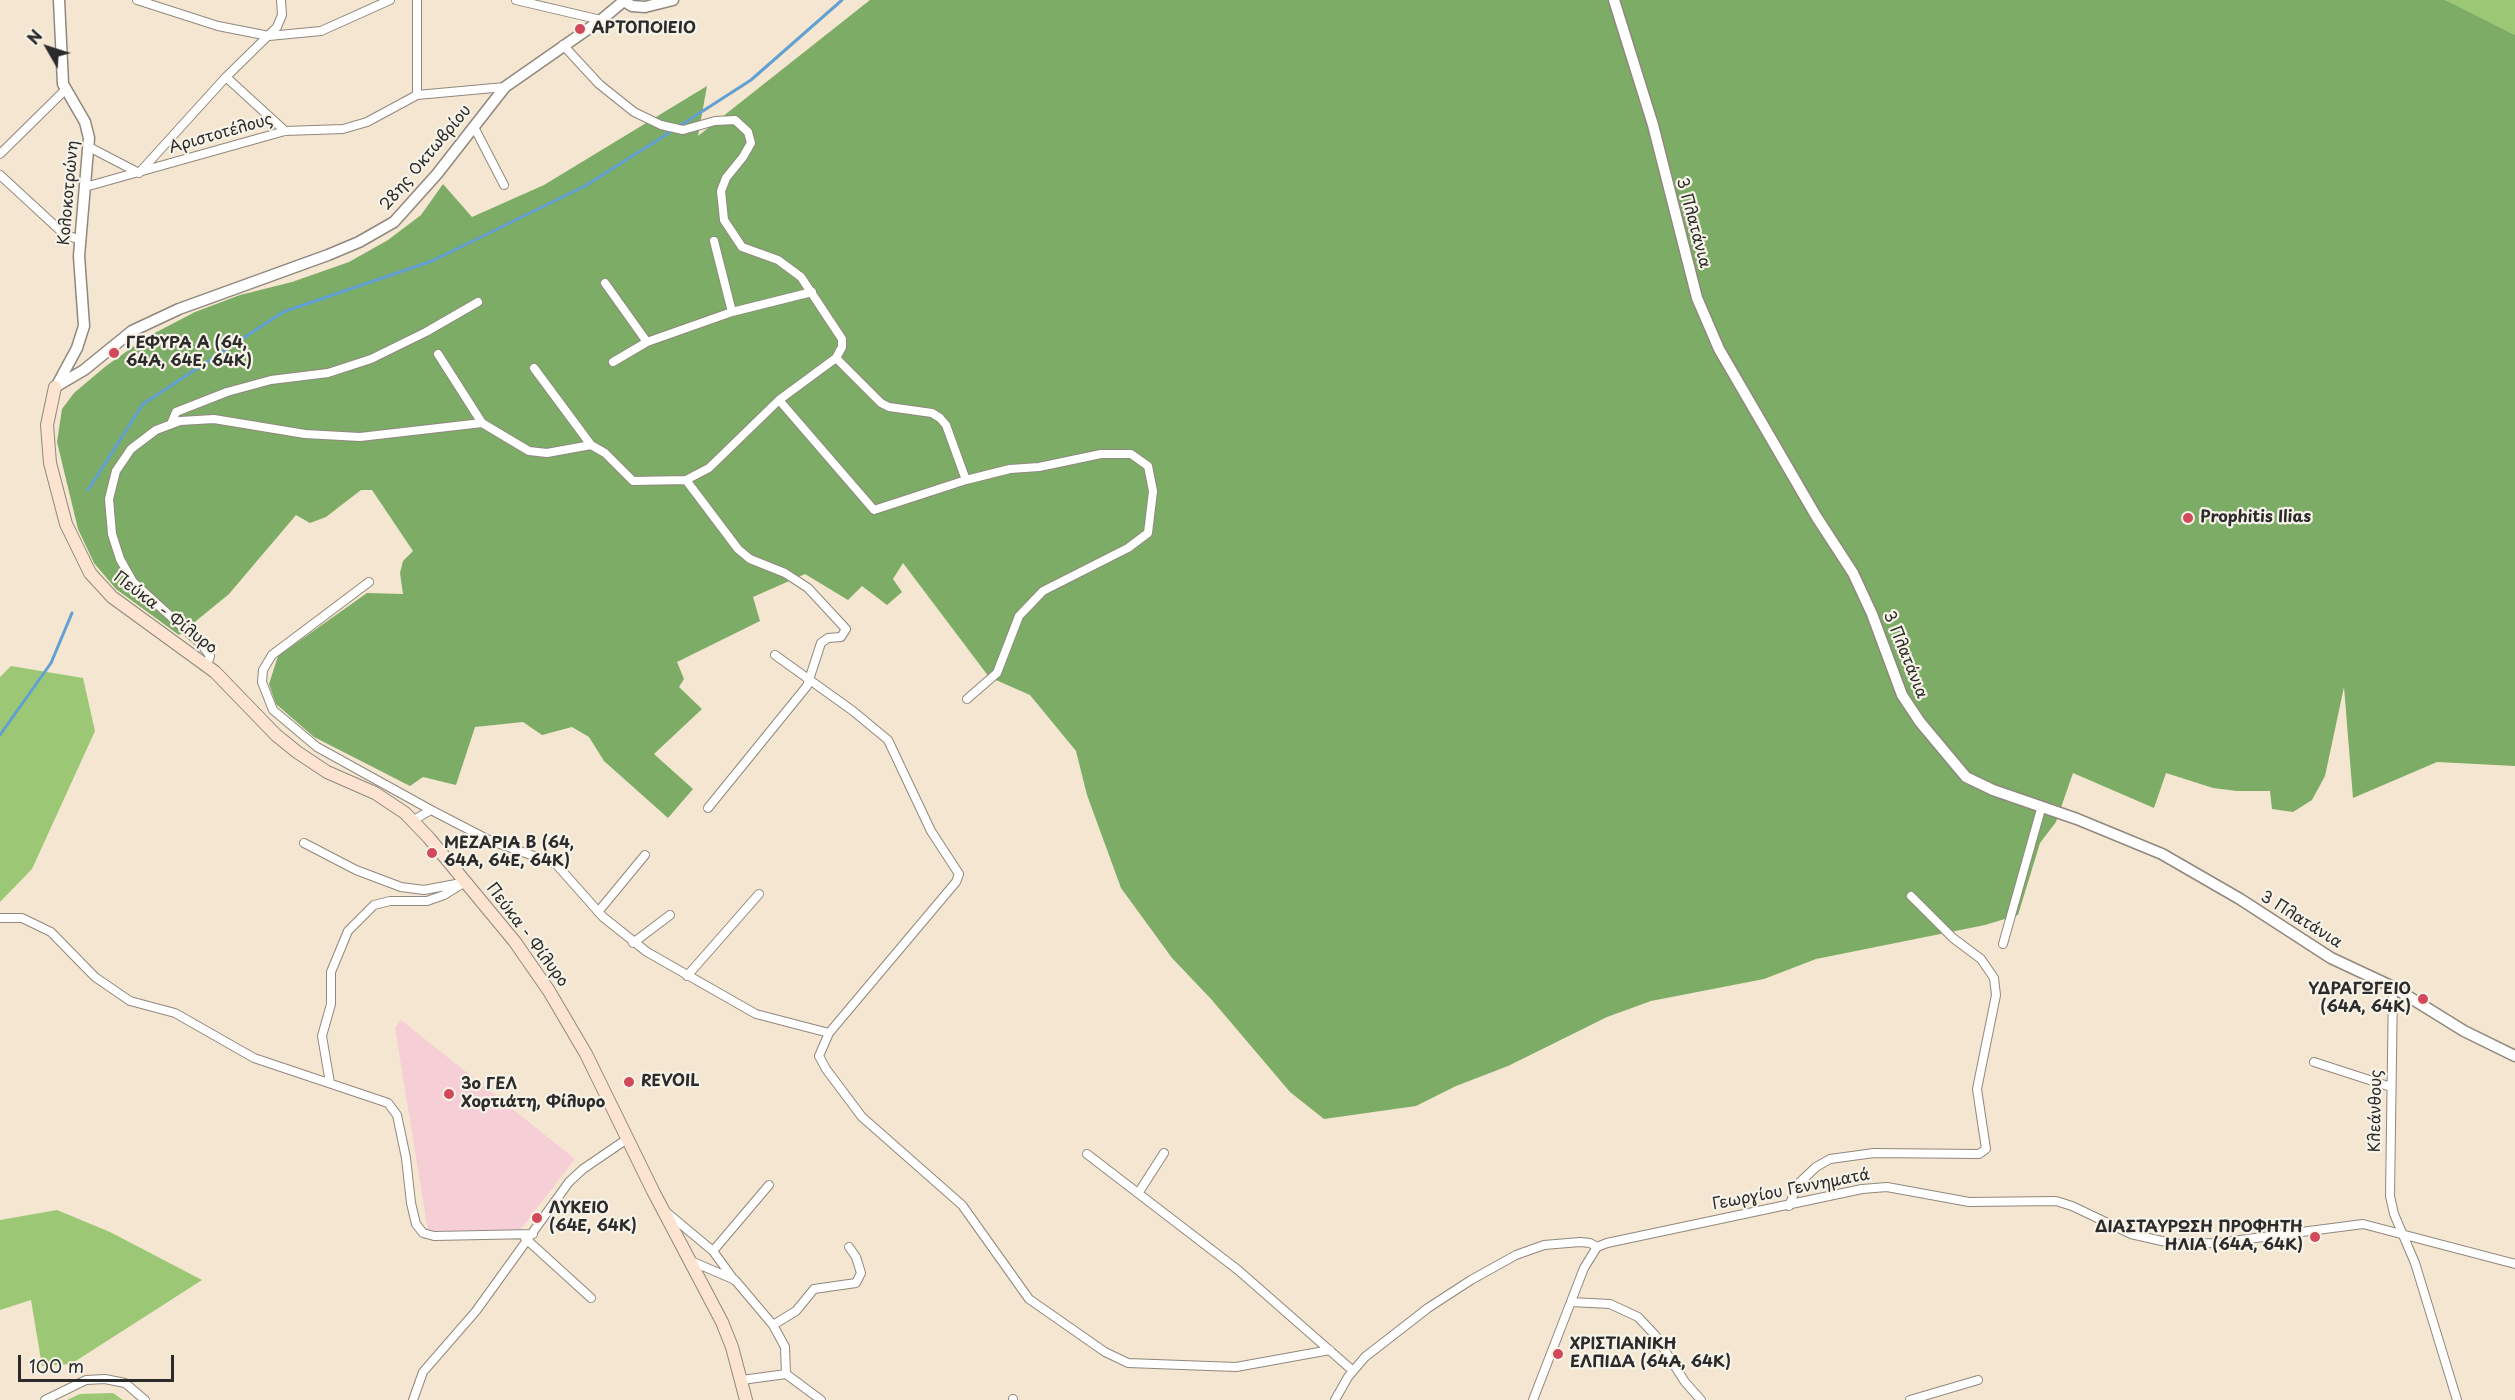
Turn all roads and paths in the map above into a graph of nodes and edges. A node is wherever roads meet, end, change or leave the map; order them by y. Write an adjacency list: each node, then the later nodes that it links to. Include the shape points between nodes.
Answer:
1 (59, 0): 15 (street, Κολοκοτρώνη)
2 (137, 0): 11 (street, via 218,26)
3 (281, 0): 11 (street, via 282,15)
4 (390, 0): 11 (street, via 321,32)
5 (417, 0): 16 (street)
6 (516, 0): 10 (street)
7 (673, 0): 9 (street, 28ης Οκτωβρίου, via 645,7)
8 (1614, 0): 49 (street, 3 Πλατάνια, via 1653,125 1697,298 1719,350 1853,573 1902,695 1920,723 1966,777)
9 (624, 1): 10 (street, 28ης Οκτωβρίου)
10 (601, 20): 12 (street, 28ης Οκτωβρίου)
11 (269, 36): 13 (street)
12 (563, 45): 14 (street, 28ης Οκτωβρίου); 28 (street, via 599,84 634,112 660,125 683,130 735,120 748,132 751,143 726,178 721,192 724,220 742,247 778,260 801,277)
13 (226, 77): 18 (street); 21 (street)
14 (505, 87): 16 (street, Αριστοτέλους); 17 (street, 28ης Οκτωβρίου)
15 (65, 90): 19 (street, Κολοκοτρώνη, via 85,122); 20 (street)
16 (417, 95): 18 (street, Αριστοτέλους, via 367,122 343,129)
17 (474, 127): 23 (street); 36 (street, 28ης Οκτωβρίου, via 394,222 328,255 179,309 132,331)
18 (285, 131): 21 (street, Αριστοτέλους)
19 (89, 147): 21 (street); 24 (street, Κολοκοτρώνη)
20 (0, 154)
21 (139, 173): 24 (street, Αριστοτέλους)
22 (0, 175): 25 (street, via 64,234)
23 (504, 185)
24 (85, 187): 25 (street, Κολοκοτρώνη)
25 (80, 240): 36 (street, Κολοκοτρώνη, via 84,326)
26 (714, 242): 30 (street)
27 (605, 283): 31 (street)
28 (812, 292): 30 (street); 33 (street, via 842,339)
29 (478, 302): 39 (street, via 371,359 318,376 271,380 227,392 176,412)
30 (732, 312): 31 (street)
31 (647, 342): 34 (street)
32 (438, 354): 38 (street)
33 (836, 358): 37 (street); 42 (street, via 881,403 940,418)
34 (613, 362)
35 (534, 368): 40 (street)
36 (56, 387): 45 (main road, Πεύκα - Φίλυρο, via 47,425 50,463 66,524 83,562 112,597)
37 (779, 400): 41 (street, via 709,468); 42 (street, via 874,510)
38 (482, 423): 39 (street, via 360,437 305,434 214,419); 40 (street, via 529,451 547,453)
39 (171, 424): 45 (street, via 139,441 120,463 110,489 109,519 129,578 202,645 210,656)
40 (591, 445): 41 (street, via 605,453 633,481)
41 (686, 480): 46 (street, via 738,549 808,588 845,626 841,637 828,638 821,644)
42 (966, 480): 47 (street, via 1101,454 1131,454 1148,466 1153,490 1148,533 1128,548 1043,591 1019,616 997,673)
43 (369, 582): 50 (street, via 272,655 263,670 262,682 273,710 317,747)
44 (775, 656): 46 (street)
45 (207, 665): 51 (main road, Πεύκα - Φίλυρο, via 297,752 327,772 375,793)
46 (809, 682): 48 (street); 64 (street, via 888,740 932,831 960,878)
47 (967, 699)
48 (708, 808)
49 (2041, 809): 61 (street); 63 (street, 3 Πλατάνια, via 2077,819 2162,854 2331,958)
50 (431, 810): 51 (street); 57 (street, via 489,840 556,864)
51 (412, 821): 54 (main road, Πεύκα - Φίλυρο)
52 (304, 843): 54 (street, via 356,870 401,887 437,889)
53 (645, 855): 57 (street)
54 (465, 882): 67 (street, via 427,901 374,904 348,931 331,972 331,1004 322,1036); 69 (main road, Πεύκα - Φίλυρο, via 549,991 586,1054)
55 (759, 894): 62 (street)
56 (1911, 896): 74 (street, via 1953,938 1982,958 1994,978 1996,994 1977,1089 1986,1149 1979,1154 1874,1153 1830,1160 1798,1184)
57 (598, 912): 60 (street)
58 (670, 915): 60 (street)
59 (0, 918): 67 (street, via 22,918 51,932 95,976 130,1001 175,1013 254,1058)
60 (633, 943): 62 (street)
61 (2003, 944)
62 (687, 976): 64 (street, via 756,1014)
63 (2393, 987): 65 (street, 3 Πλατάνια, via 2464,1031); 68 (street, Κλεάνθους)
64 (829, 1033): 87 (street, via 819,1056 862,1117 962,1205 1029,1299 1098,1348 1128,1363 1236,1367)
65 (2515, 1056)
66 (2314, 1062): 68 (street)
67 (330, 1083): 77 (street, via 388,1103 397,1115 411,1203 416,1224 423,1233)
68 (2391, 1087): 76 (street, Κλεάνθους, via 2390,1196)
69 (627, 1139): 75 (main road, Πεύκα - Φίλυρο); 77 (street, via 575,1175)
70 (1164, 1153): 73 (street)
71 (1087, 1154): 73 (street)
72 (769, 1185): 80 (street)
73 (1139, 1192): 87 (street, via 1238,1270)
74 (1789, 1206): 76 (street, Γεωργίου Γεννηματά, via 1887,1187 1969,1202 2056,1202 2131,1234 2175,1244 2217,1243 2353,1224); 79 (street, Γεωργίου Γεννηματά)
75 (662, 1208): 80 (street); 81 (main road, Πεύκα - Φίλυρο)
76 (2401, 1233): 82 (street, Γεωργίου Γεννηματά); 101 (street, Κλεάνθους, via 2415,1263)
77 (531, 1237): 84 (street); 94 (street, via 476,1311 430,1362)
78 (849, 1247): 86 (street, via 861,1273 856,1283 814,1289 796,1311)
79 (1597, 1247): 85 (street); 88 (street, via 1589,1242 1563,1242 1516,1255 1428,1308)
80 (712, 1251): 83 (street)
81 (691, 1261): 83 (street); 90 (main road, Πεύκα - Φίλυρο, via 722,1322)
82 (2515, 1264)
83 (735, 1280): 86 (street)
84 (591, 1298)
85 (1571, 1302): 98 (street); 99 (street, via 1610,1304 1638,1317)
86 (773, 1325): 89 (street, via 785,1347)
87 (1330, 1350): 88 (street)
88 (1352, 1370): 97 (street)
89 (786, 1374): 90 (street); 96 (street)
90 (742, 1380): 95 (main road, Πεύκα - Φίλυρο)
91 (1978, 1380): 100 (street)
92 (45, 1400): 93 (street, via 86,1380 105,1379 125,1383)
93 (145, 1400)
94 (413, 1400)
95 (746, 1400)
96 (821, 1400)
97 (1335, 1400)
98 (1533, 1400)
99 (1701, 1400)
100 (1910, 1400)
101 (2457, 1400)

